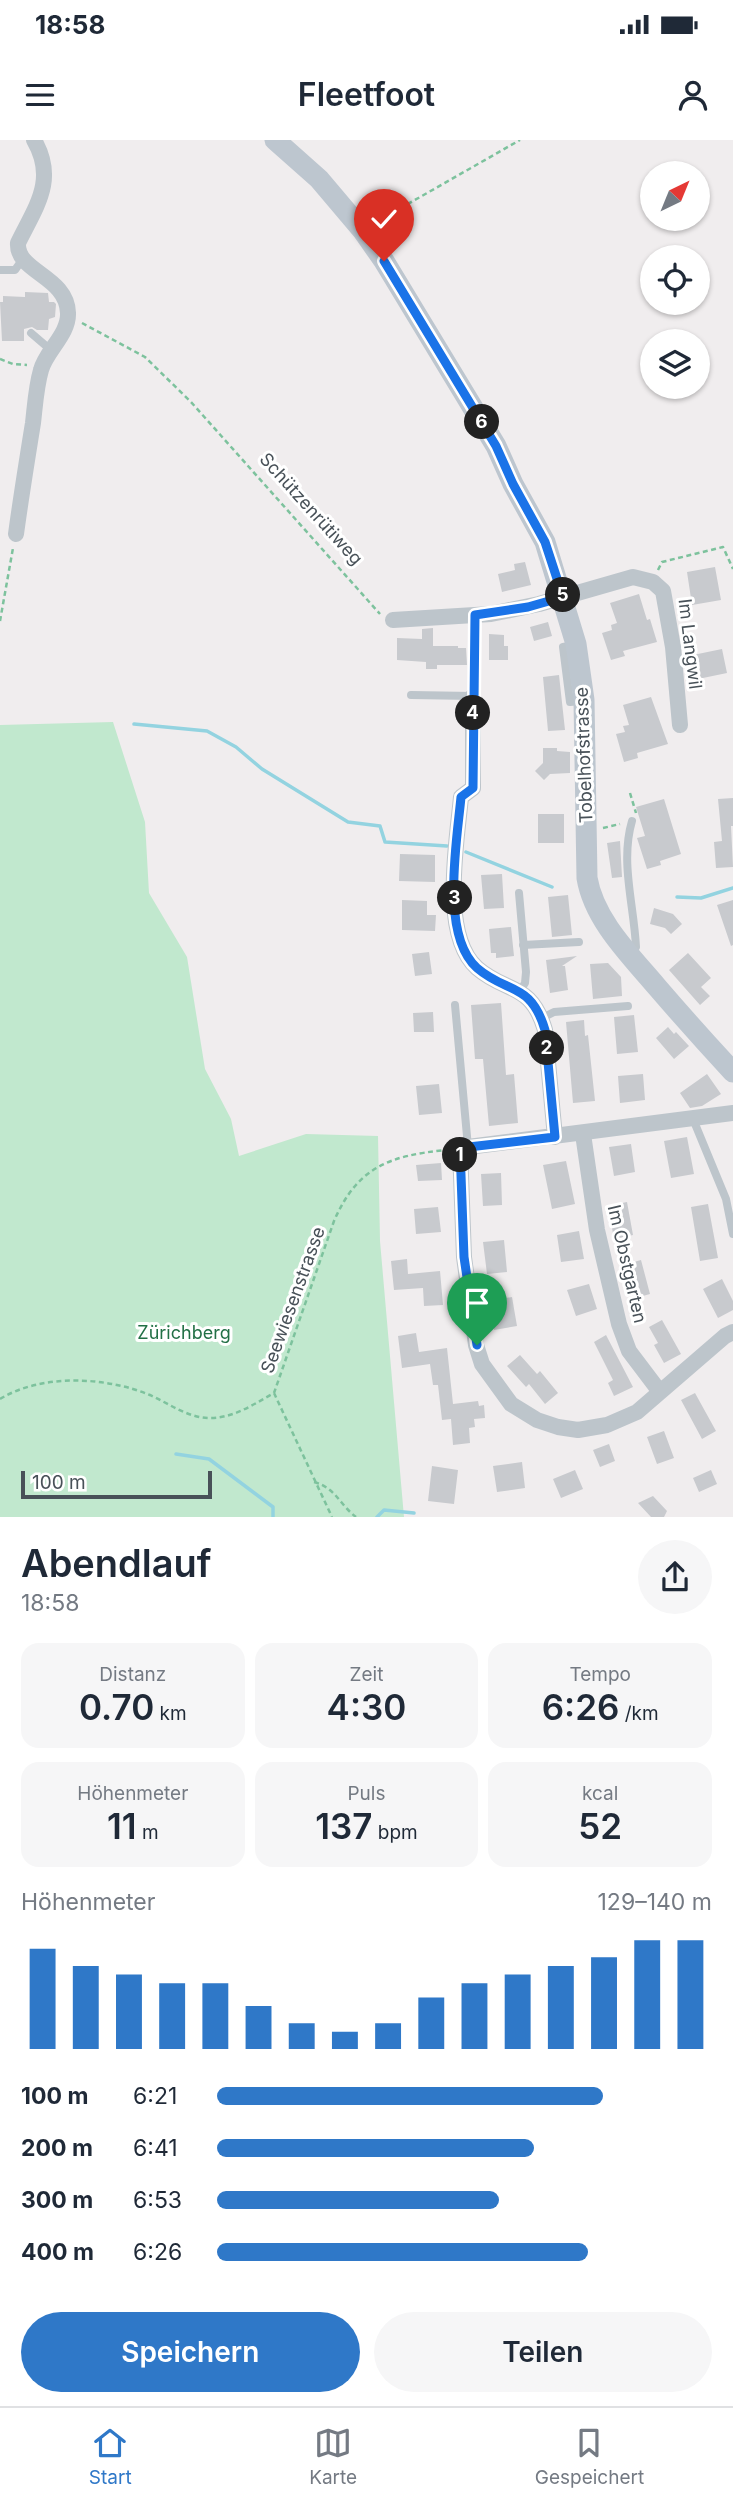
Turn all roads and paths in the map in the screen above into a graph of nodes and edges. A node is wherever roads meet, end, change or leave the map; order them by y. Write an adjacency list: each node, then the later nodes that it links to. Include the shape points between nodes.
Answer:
1 (34, 140): 5 (street, via 46,181 18,243)
2 (275, 140): 15 (main road, Tobelhofstrasse, via 320,179 384,261 496,446 545,542)
3 (520, 140): 4 (path)
4 (386, 217)
5 (22, 260): 6 (lane, via 15,270); 7 (street, via 59,290)
6 (0, 270)
7 (68, 314): 9 (street); 17 (path, Schützenrütiweg, via 145,357 191,402 375,610)
8 (31, 333): 9 (lane)
9 (52, 351): 11 (street)
10 (0, 359): 11 (path)
11 (41, 369): 12 (street)
12 (16, 534): 18 (path)
13 (662, 562): 14 (path, via 723,547)
14 (733, 569)
15 (563, 597): 16 (street); 21 (street, Im Langwil, via 633,577 653,582 663,591); 28 (main road, Tobelhofstrasse, via 584,701 589,891)
16 (475, 615): 17 (street); 20 (path)
17 (393, 620)
18 (0, 621)
19 (411, 695): 20 (lane)
20 (474, 696): 29 (street, via 473,788 461,797 455,870 458,938 476,967)
21 (680, 725)
22 (631, 793): 23 (path)
23 (632, 821): 24 (path); 28 (lane, via 628,886 636,947)
24 (606, 828)
25 (519, 892): 27 (lane)
26 (579, 942): 27 (lane)
27 (523, 945): 29 (lane, via 525,983)
28 (630, 955): 33 (main road, Tobelhofstrasse)
29 (520, 991): 32 (street)
30 (455, 1005): 38 (lane)
31 (628, 1006): 32 (lane, via 554,1012)
32 (541, 1018): 37 (street)
33 (733, 1072)
34 (733, 1113): 35 (street)
35 (693, 1119): 36 (street); 40 (lane, via 726,1199)
36 (583, 1134): 37 (street); 42 (street, Im Obstgarten, via 597,1230 619,1324 629,1351)
37 (555, 1137): 38 (street)
38 (464, 1148): 42 (street, via 464,1257 477,1345 482,1364 511,1404 537,1420 578,1430 607,1425 637,1412)
39 (431, 1151): 43 (path, Seewiesenstrasse, via 382,1163 344,1201)
40 (733, 1234)
41 (733, 1332): 42 (street)
42 (660, 1392)
43 (274, 1393): 44 (path, Seewiesenstrasse, via 234,1413 208,1418 128,1388 89,1381 42,1385); 45 (path)
44 (0, 1399)
45 (314, 1482): 46 (path); 47 (path, via 328,1486)
46 (332, 1517)
47 (356, 1517)

